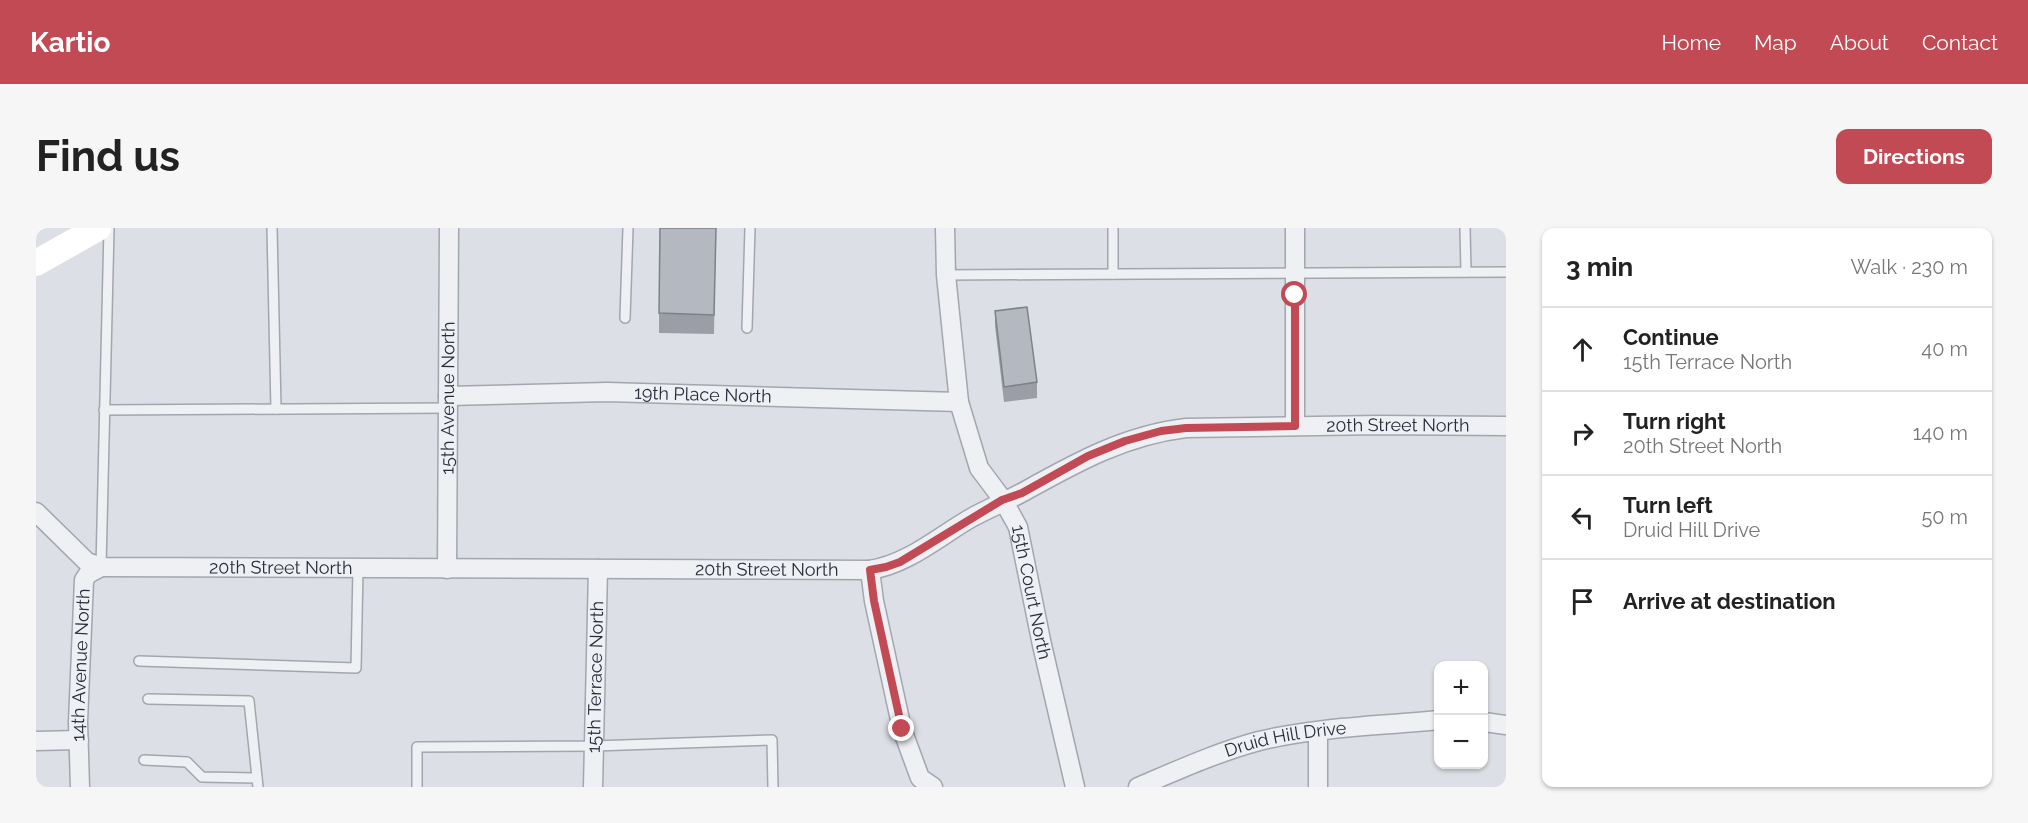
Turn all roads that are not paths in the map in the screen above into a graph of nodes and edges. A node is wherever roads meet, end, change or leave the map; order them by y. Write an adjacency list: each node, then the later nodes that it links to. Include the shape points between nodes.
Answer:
1 (98, 228): 11 (street)
2 (109, 228): 22 (lane)
3 (273, 228): 21 (lane)
4 (449, 228): 19 (street, 15th Avenue North)
5 (628, 228): 17 (lane)
6 (750, 228): 18 (lane)
7 (945, 228): 16 (street, 15th Court North)
8 (1113, 228): 15 (lane)
9 (1295, 228): 14 (street)
10 (1465, 228): 12 (lane)
11 (36, 263)
12 (1466, 272): 13 (lane); 14 (lane)
13 (1506, 272)
14 (1295, 273): 15 (lane); 23 (street)
15 (1113, 274): 16 (lane)
16 (946, 275): 20 (street, 15th Court North)
17 (625, 318)
18 (747, 328)
19 (448, 402): 20 (street, 19th Place North, via 607,393); 21 (lane); 29 (street, 15th Avenue North)
20 (959, 402): 25 (street, 15th Court North, via 979,468)
21 (276, 409): 22 (lane)
22 (104, 410): 27 (lane)
23 (1295, 426): 24 (street, 20th Street North); 25 (street, 20th Street North, via 1161,431 1088,456)
24 (1506, 426)
25 (1002, 500): 31 (street, 20th Street North, via 900,562); 48 (street, 15th Court North, via 1018,527)
26 (36, 512): 27 (street, 14th Avenue North, via 87,562)
27 (101, 567): 28 (street, 20th Street North); 38 (street, 14th Avenue North, via 84,580)
28 (358, 569): 29 (street, 20th Street North); 32 (lane, via 356,668)
29 (447, 569): 30 (street, 20th Street North)
30 (598, 569): 31 (street, 20th Street North); 40 (street, 15th Terrace North)
31 (870, 570): 47 (street, via 902,729 920,778)
32 (139, 661)
33 (148, 699): 42 (lane, via 249,701)
34 (1434, 720): 37 (street, Druid Hill Drive)
35 (1488, 723): 36 (street)
36 (1506, 725)
37 (1318, 732): 49 (street, Druid Hill Drive, via 1260,741); 50 (street)
38 (79, 740): 39 (street); 43 (street, 14th Avenue North)
39 (36, 741)
40 (594, 746): 44 (lane, via 417,747); 45 (street, 15th Terrace North); 46 (lane, via 772,740)
41 (144, 760): 42 (lane, via 187,762 202,777)
42 (257, 782)
43 (80, 787)
44 (417, 787)
45 (593, 787)
46 (773, 787)
47 (933, 787)
48 (1075, 787)
49 (1138, 787)
50 (1318, 787)

